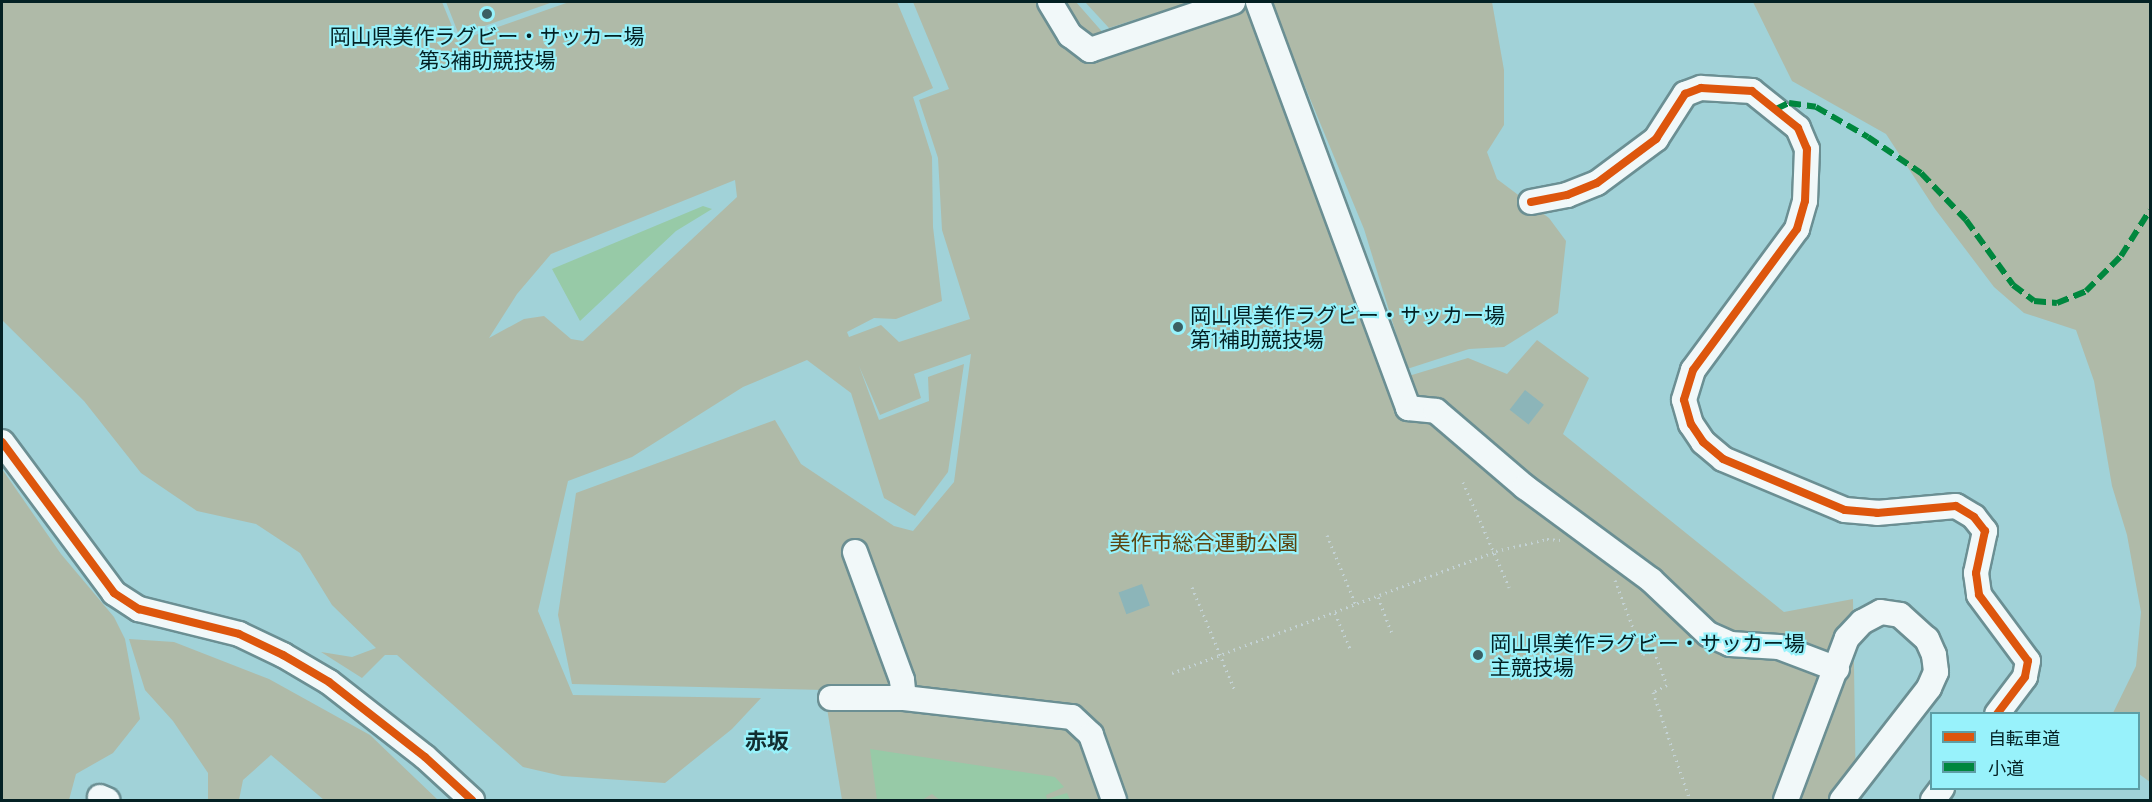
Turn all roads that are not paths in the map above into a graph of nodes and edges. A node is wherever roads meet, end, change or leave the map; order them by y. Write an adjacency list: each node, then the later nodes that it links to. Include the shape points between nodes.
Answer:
1 (1050, 2): 2 (street, via 1070,35 1090,50)
2 (1233, 2)
3 (1258, 2): 7 (street, via 1408,408 1436,411 1525,487 1651,580 1708,634 1730,645 1779,647)
4 (1531, 202): 10 (street, via 1567,195 1597,183 1656,139 1685,94 1701,88 1752,91 1798,128 1807,149 1805,201 1797,229 1693,370 1684,400 1691,424 1723,459 1845,510 1877,513 1956,506 1974,517 1985,531 1976,573 1978,595 2028,661 2025,677)
5 (2, 442): 11 (street, via 114,593 139,609 239,634 283,655 328,682 408,743)
6 (855, 552): 9 (street, via 902,680)
7 (1837, 669): 13 (street); 14 (street, via 1847,638 1862,622 1881,612 1900,615 1927,639 1936,672 1929,688)
8 (831, 698): 9 (street)
9 (904, 698): 12 (street, via 1072,717 1091,735)
10 (1999, 712)
11 (472, 801)
12 (1114, 801)
13 (1786, 801)
14 (1842, 801)

